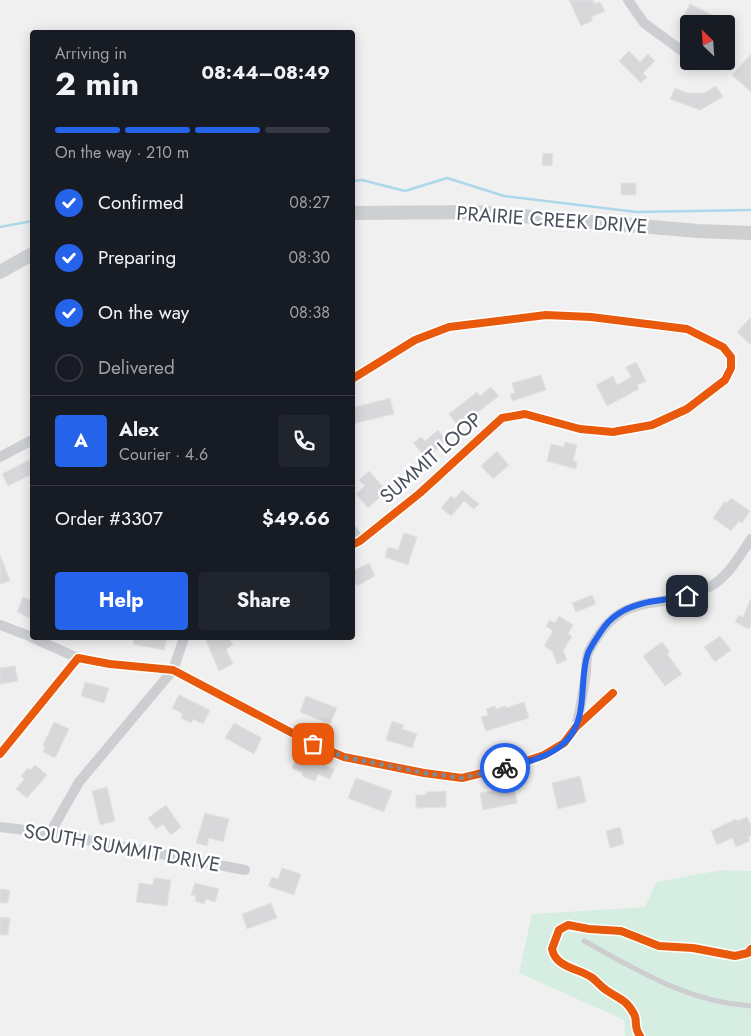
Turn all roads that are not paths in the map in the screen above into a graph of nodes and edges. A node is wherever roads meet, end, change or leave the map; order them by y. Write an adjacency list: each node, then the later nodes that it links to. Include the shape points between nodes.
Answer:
1 (628, 0): 2 (street, via 644,23)
2 (680, 49)
3 (355, 213): 4 (main road, PRAIRIE CREEK DRIVE, via 474,212 698,231)
4 (751, 232)
5 (30, 255): 6 (main road)
6 (0, 272)
7 (355, 377): 11 (street, SUMMIT LOOP, via 415,340 449,327 546,315 687,329 718,343 731,357 731,368 725,380 687,409 652,425 613,432 580,428 526,414 502,418 420,493)
8 (30, 441): 9 (street)
9 (0, 457)
10 (751, 539): 19 (street, via 730,570 713,585 687,596 636,605 617,614 606,624 588,653 581,712)
11 (356, 543)
12 (0, 625): 13 (street)
13 (30, 636)
14 (39, 640): 16 (street)
15 (183, 640): 17 (street)
16 (78, 658): 17 (street); 20 (street)
17 (173, 670): 19 (street, via 344,757 433,774 462,778 515,765 544,755 564,743); 22 (street, via 79,782)
18 (613, 693): 19 (street)
19 (576, 727)
20 (0, 754)
21 (0, 828): 22 (street, SOUTH SUMMIT DRIVE)
22 (50, 833): 23 (street, SOUTH SUMMIT DRIVE)
23 (244, 870)
24 (584, 942): 25 (lane, via 667,985 725,1004)
25 (751, 1006)

